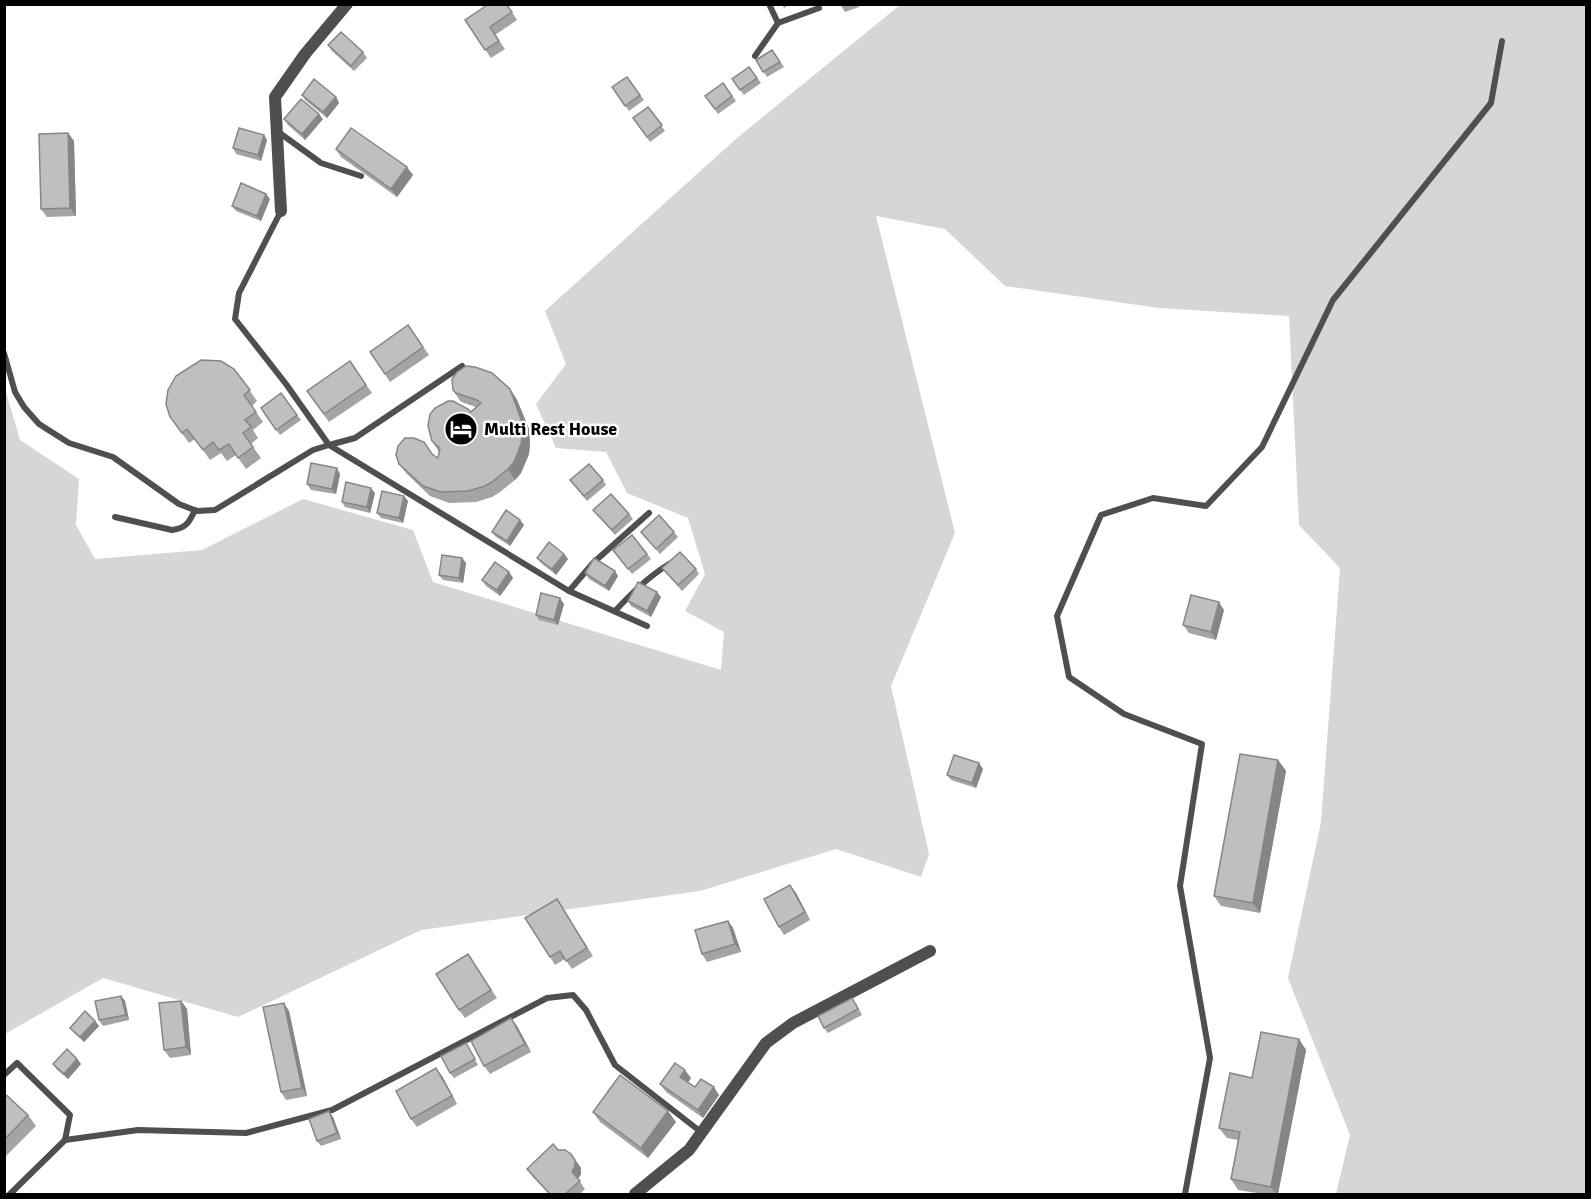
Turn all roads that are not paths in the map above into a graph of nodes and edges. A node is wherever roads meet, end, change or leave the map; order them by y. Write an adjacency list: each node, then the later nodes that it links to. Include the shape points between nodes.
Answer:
1 (347, 4): 7 (street, via 304,54 275,97)
2 (769, 4): 4 (lane)
3 (819, 8): 4 (lane)
4 (778, 23): 6 (lane)
5 (1502, 41): 26 (lane, via 1491,103 1333,300 1262,447 1206,506 1153,498 1101,515 1057,616 1069,676 1124,714 1202,744 1180,886 1210,1058)
6 (755, 56)
7 (277, 130): 8 (lane, via 321,163); 9 (street)
8 (361, 176)
9 (280, 211): 12 (lane, via 239,293 235,320)
10 (4, 353): 13 (lane, via 15,392 39,424 69,442 113,457 179,504)
11 (462, 366): 12 (lane, via 355,438)
12 (329, 445): 13 (lane, via 314,450 215,510); 17 (lane)
13 (195, 510): 15 (lane, via 190,522 172,530)
14 (649, 513): 17 (lane, via 593,563)
15 (116, 517)
16 (672, 561): 18 (lane)
17 (569, 591): 18 (lane)
18 (615, 611): 19 (lane)
19 (648, 626)
20 (930, 951): 22 (street, via 793,1023 766,1043)
21 (4, 1075): 23 (lane, via 17,1063 70,1115)
22 (701, 1133): 23 (lane, via 615,1065 586,1010 573,995 547,998 332,1110 246,1133 138,1130); 25 (street, via 689,1150)
23 (65, 1140): 24 (lane)
24 (10, 1194)
25 (635, 1194)
26 (1185, 1194)

